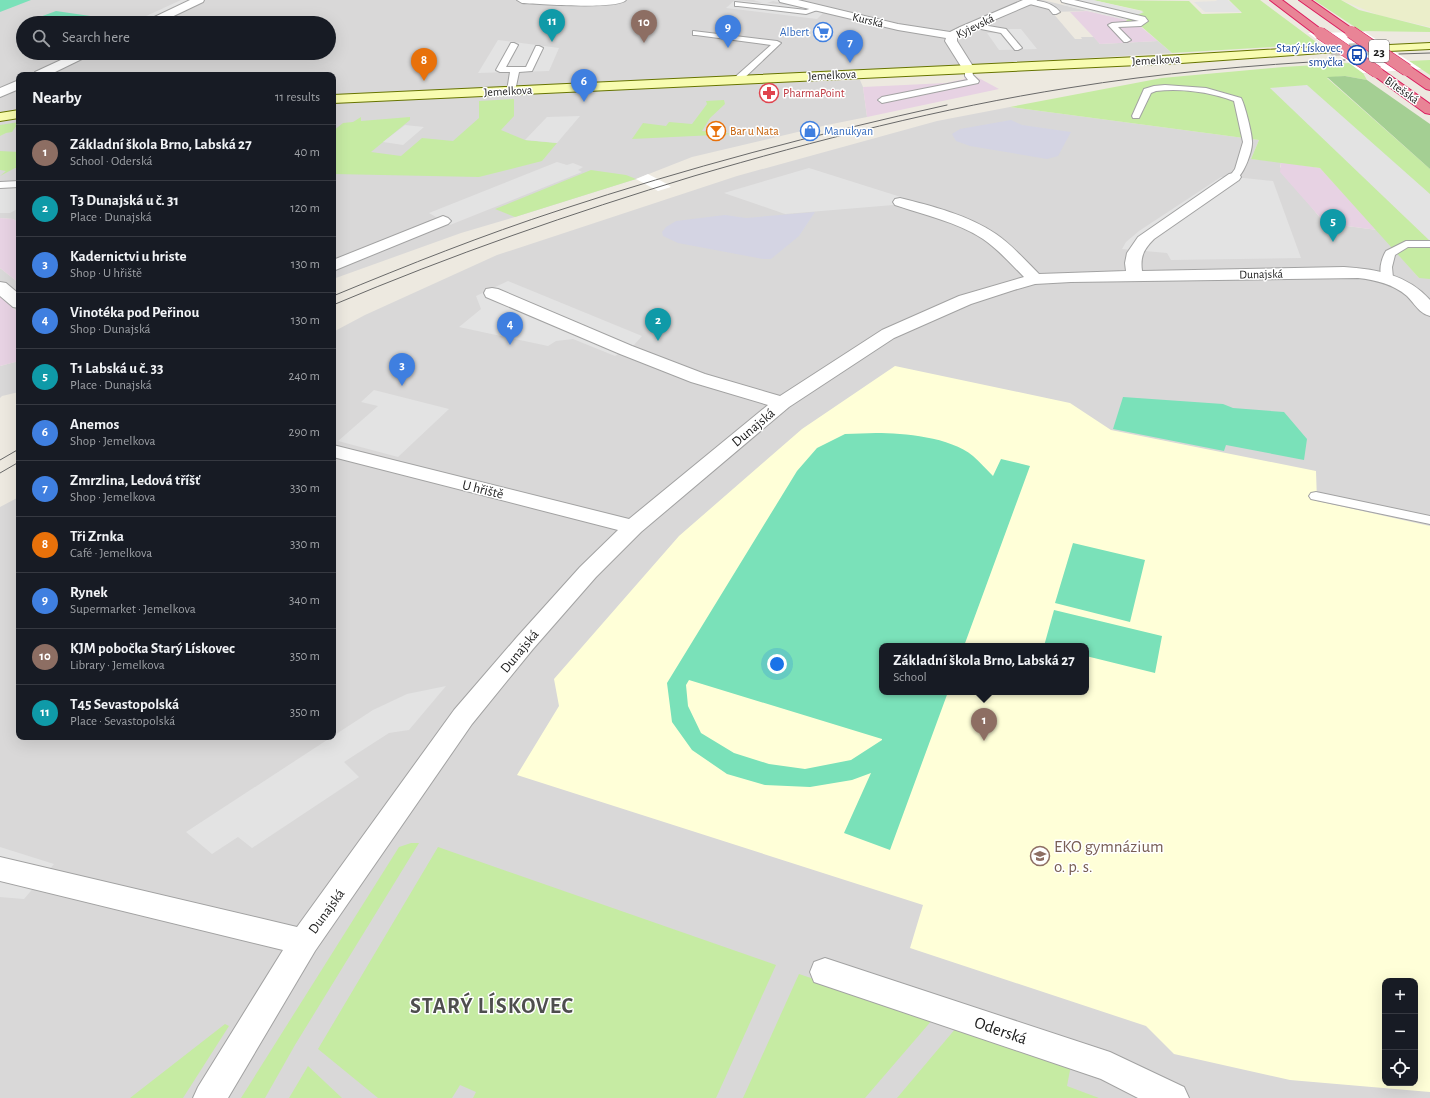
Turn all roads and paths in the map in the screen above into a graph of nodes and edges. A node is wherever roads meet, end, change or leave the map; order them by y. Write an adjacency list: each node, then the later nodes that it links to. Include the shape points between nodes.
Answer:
1 (200, 0): 12 (street)
2 (522, 0): 3 (street, via 598,3)
3 (621, 0)
4 (784, 0): 10 (street, Kurská)
5 (1065, 0): 15 (lane, via 1130,14 1144,21 1141,24)
6 (1275, 0): 36 (highway, Bítešská / 23, bridge)
7 (1304, 0): 31 (highway, Bítešská / 23, bridge)
8 (1031, 1): 11 (lane, via 1052,6); 14 (street, Kyjevská)
9 (738, 4): 10 (lane, via 806,12)
10 (819, 8): 17 (street, Kurská)
11 (1056, 12)
12 (165, 16)
13 (1105, 17): 15 (lane)
14 (974, 24): 17 (street, Kyjevská); 22 (lane, via 1006,33)
15 (1112, 25): 18 (lane)
16 (696, 33): 29 (lane, via 777,43)
17 (952, 36): 26 (street, Kyjevská, via 951,41)
18 (1127, 40)
19 (514, 45): 27 (lane, via 500,70)
20 (1430, 46): 23 (street)
21 (539, 48): 27 (lane, via 529,69)
22 (1018, 48)
23 (1389, 48)
24 (1331, 50): 26 (street, Jemelkova)
25 (71, 60): 28 (street)
26 (968, 68): 29 (street, Jemelkova); 35 (lane, via 969,76 975,81)
27 (515, 69): 32 (lane)
28 (45, 72)
29 (737, 80): 32 (street, Jemelkova)
30 (16, 85): 33 (street)
31 (1430, 86)
32 (511, 91): 34 (street, Jemelkova)
33 (0, 93)
34 (336, 99)
35 (882, 100)
36 (1430, 110)
37 (16, 114): 39 (street)
38 (1136, 116): 40 (lane, via 1147,92 1156,88 1200,91 1238,100 1248,142 1240,169)
39 (0, 117)
40 (1234, 177): 47 (street, via 1140,243 1132,257)
41 (16, 184): 42 (lane)
42 (0, 185)
43 (900, 202): 49 (street, via 955,220 988,236)
44 (443, 221): 46 (street)
45 (1430, 244): 48 (lane, via 1406,244 1390,253 1386,267)
46 (336, 265)
47 (1135, 276): 48 (street, Dunajská, via 1344,272); 49 (street, Dunajská)
48 (1387, 278): 53 (street, Dunajská, via 1410,289)
49 (1035, 279): 54 (street, Dunajská, via 965,300 888,334)
50 (0, 286): 52 (street)
51 (492, 293): 54 (street, Dunajská, via 698,378)
52 (16, 300)
53 (1430, 311)
54 (782, 403): 58 (street, Dunajská)
55 (336, 452): 58 (street, U hřiště)
56 (1316, 496): 57 (lane)
57 (1430, 520)
58 (633, 527): 60 (street, Dunajská, via 588,572 463,717)
59 (0, 869): 60 (street, Dunajská)
60 (304, 942): 62 (street, Dunajská)
61 (826, 972): 63 (street, Oderská, via 1110,1067)
62 (210, 1098)
63 (1172, 1098)

